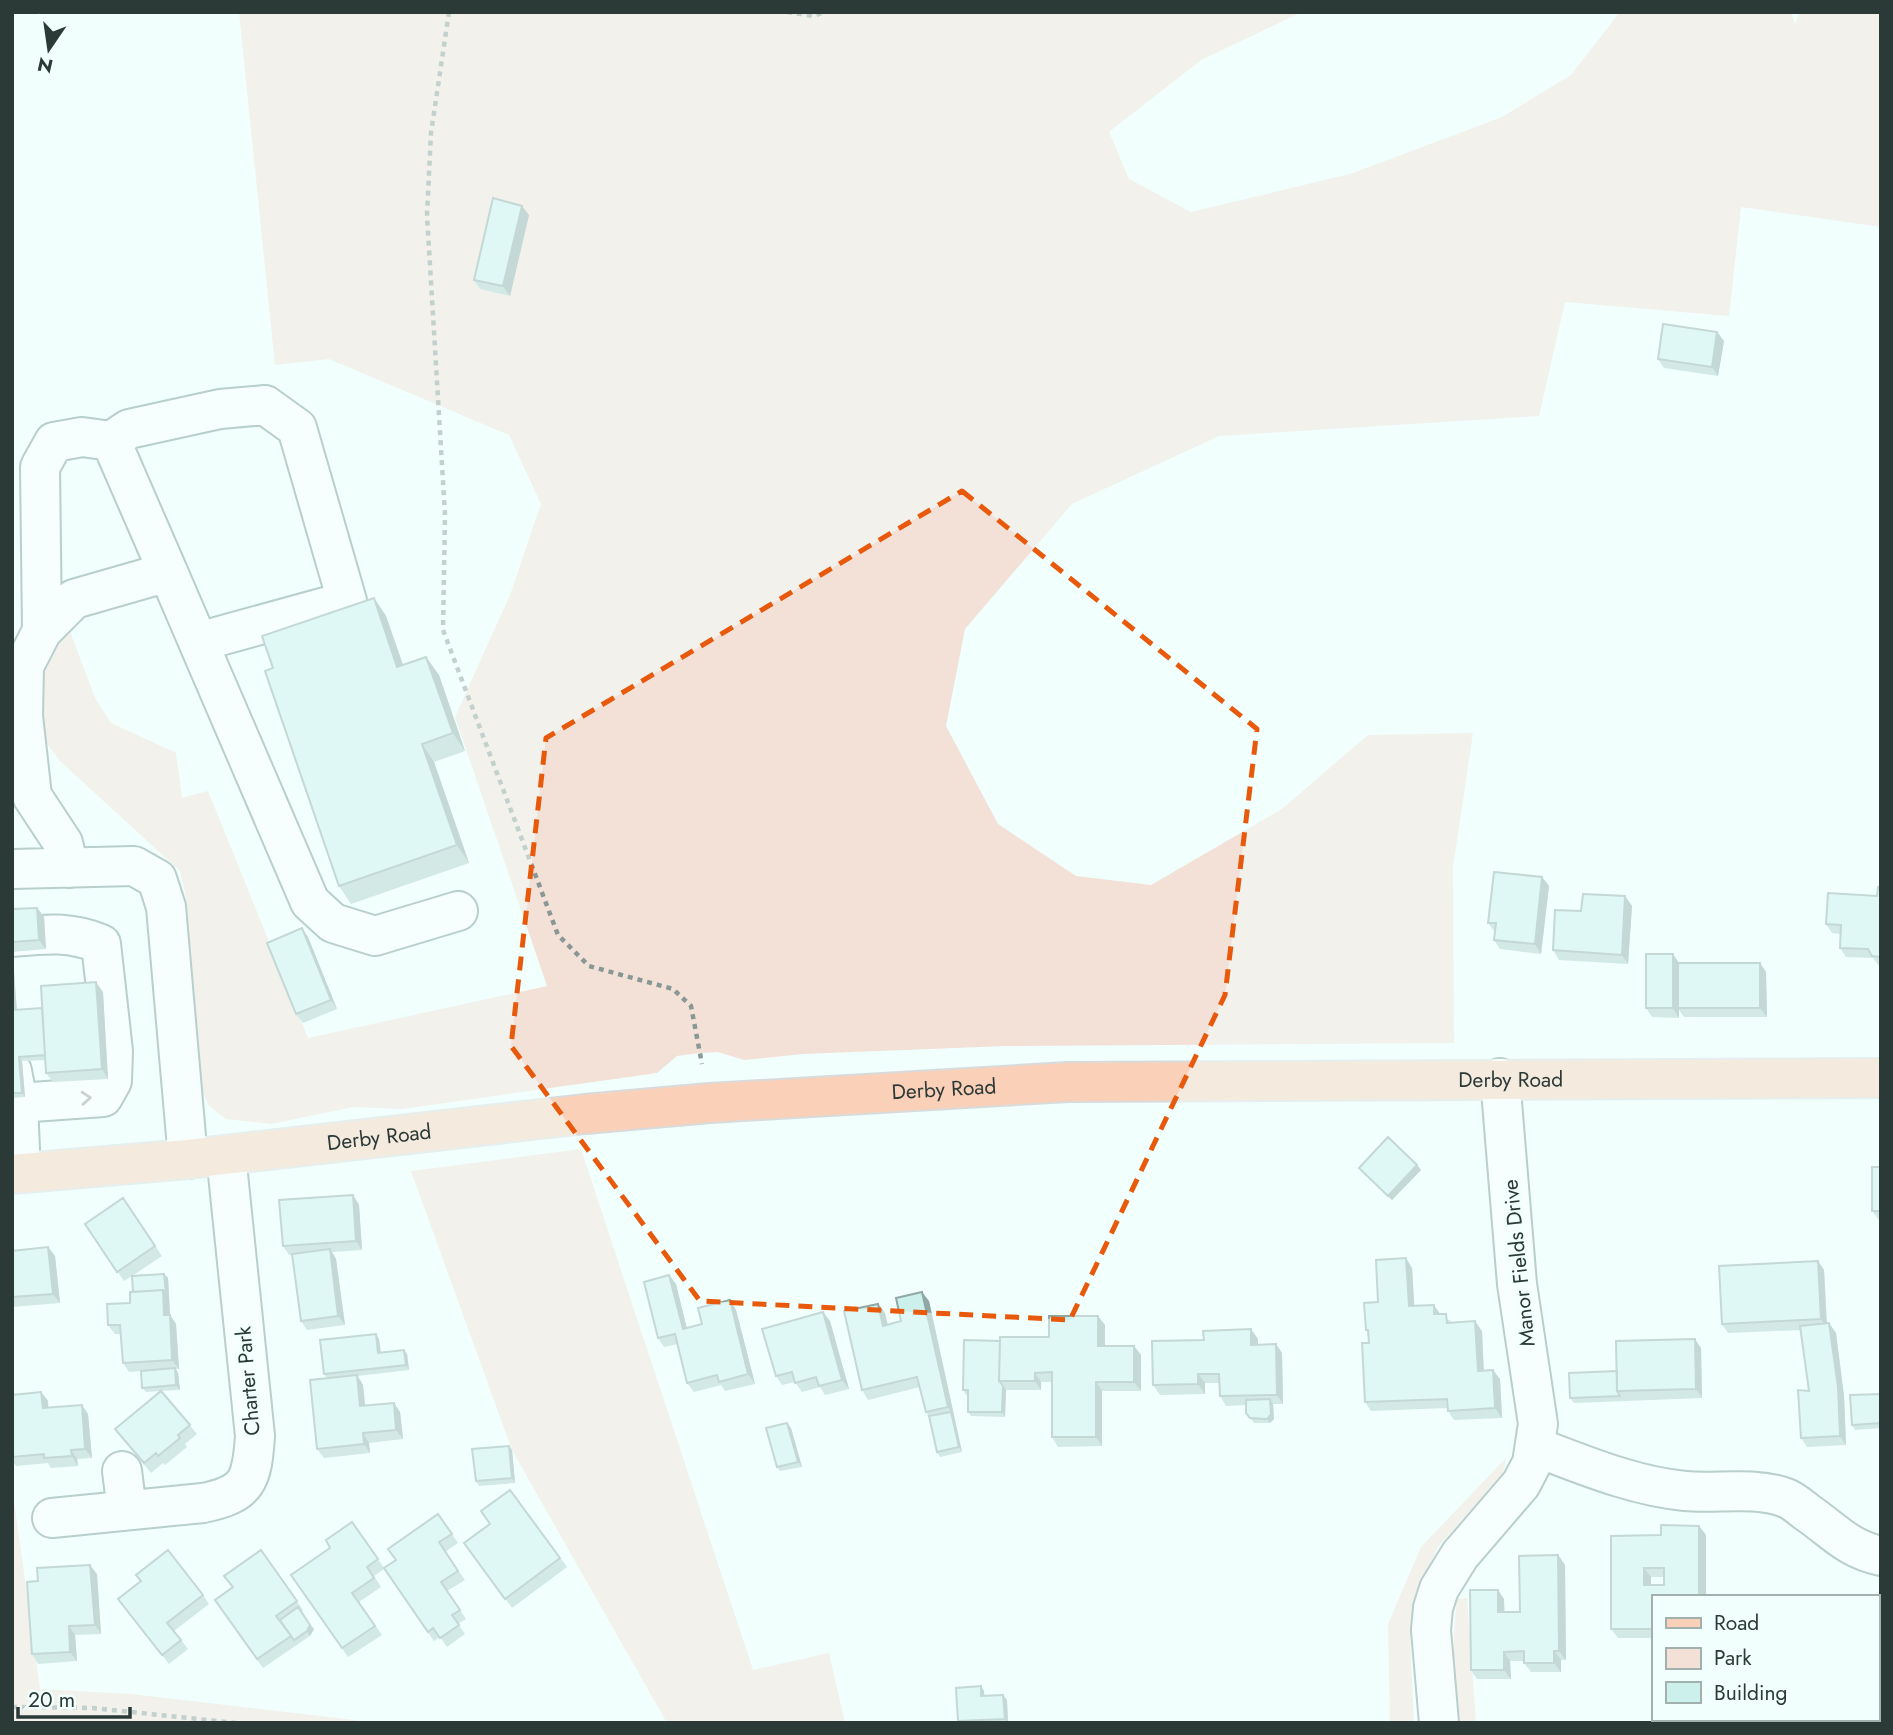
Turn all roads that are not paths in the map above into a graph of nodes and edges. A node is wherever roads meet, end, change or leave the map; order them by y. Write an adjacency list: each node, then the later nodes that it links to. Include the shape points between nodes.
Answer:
1 (111, 440): 2 (street); 3 (street, via 82,437 54,442 40,467); 4 (street, via 129,429 220,409 265,405 297,428 347,601)
2 (168, 572): 3 (street, via 74,599); 4 (street)
3 (42, 631): 5 (street, via 24,666 27,755 32,796 63,843)
4 (198, 642): 7 (street, via 310,902 333,923 375,936)
5 (69, 868): 6 (street); 13 (street, via 134,866 157,879 166,907)
6 (12, 869)
7 (458, 911)
8 (12, 937): 11 (street, one-way to 8, via 103,1097 112,1082 113,1051 101,944 59,933)
9 (1500, 1078): 10 (main road, Derby Road); 12 (main road, Derby Road, via 1068,1082 710,1103); 15 (street, Manor Fields Drive, via 1517,1284 1538,1423)
10 (1881, 1078)
11 (15, 1087): 14 (street)
12 (226, 1155): 13 (main road, Derby Road); 17 (street, Charter Park, via 255,1436 253,1469 226,1499)
13 (188, 1159): 14 (main road, Derby Road)
14 (16, 1173)
15 (1536, 1447): 19 (street, via 1643,1484 1789,1499 1847,1544); 20 (street, Manor Fields Drive, via 1521,1484 1460,1555 1439,1589 1431,1630)
16 (122, 1471): 17 (street)
17 (127, 1510): 18 (street, Charter Park)
18 (52, 1518)
19 (1881, 1556)
20 (1439, 1723)

